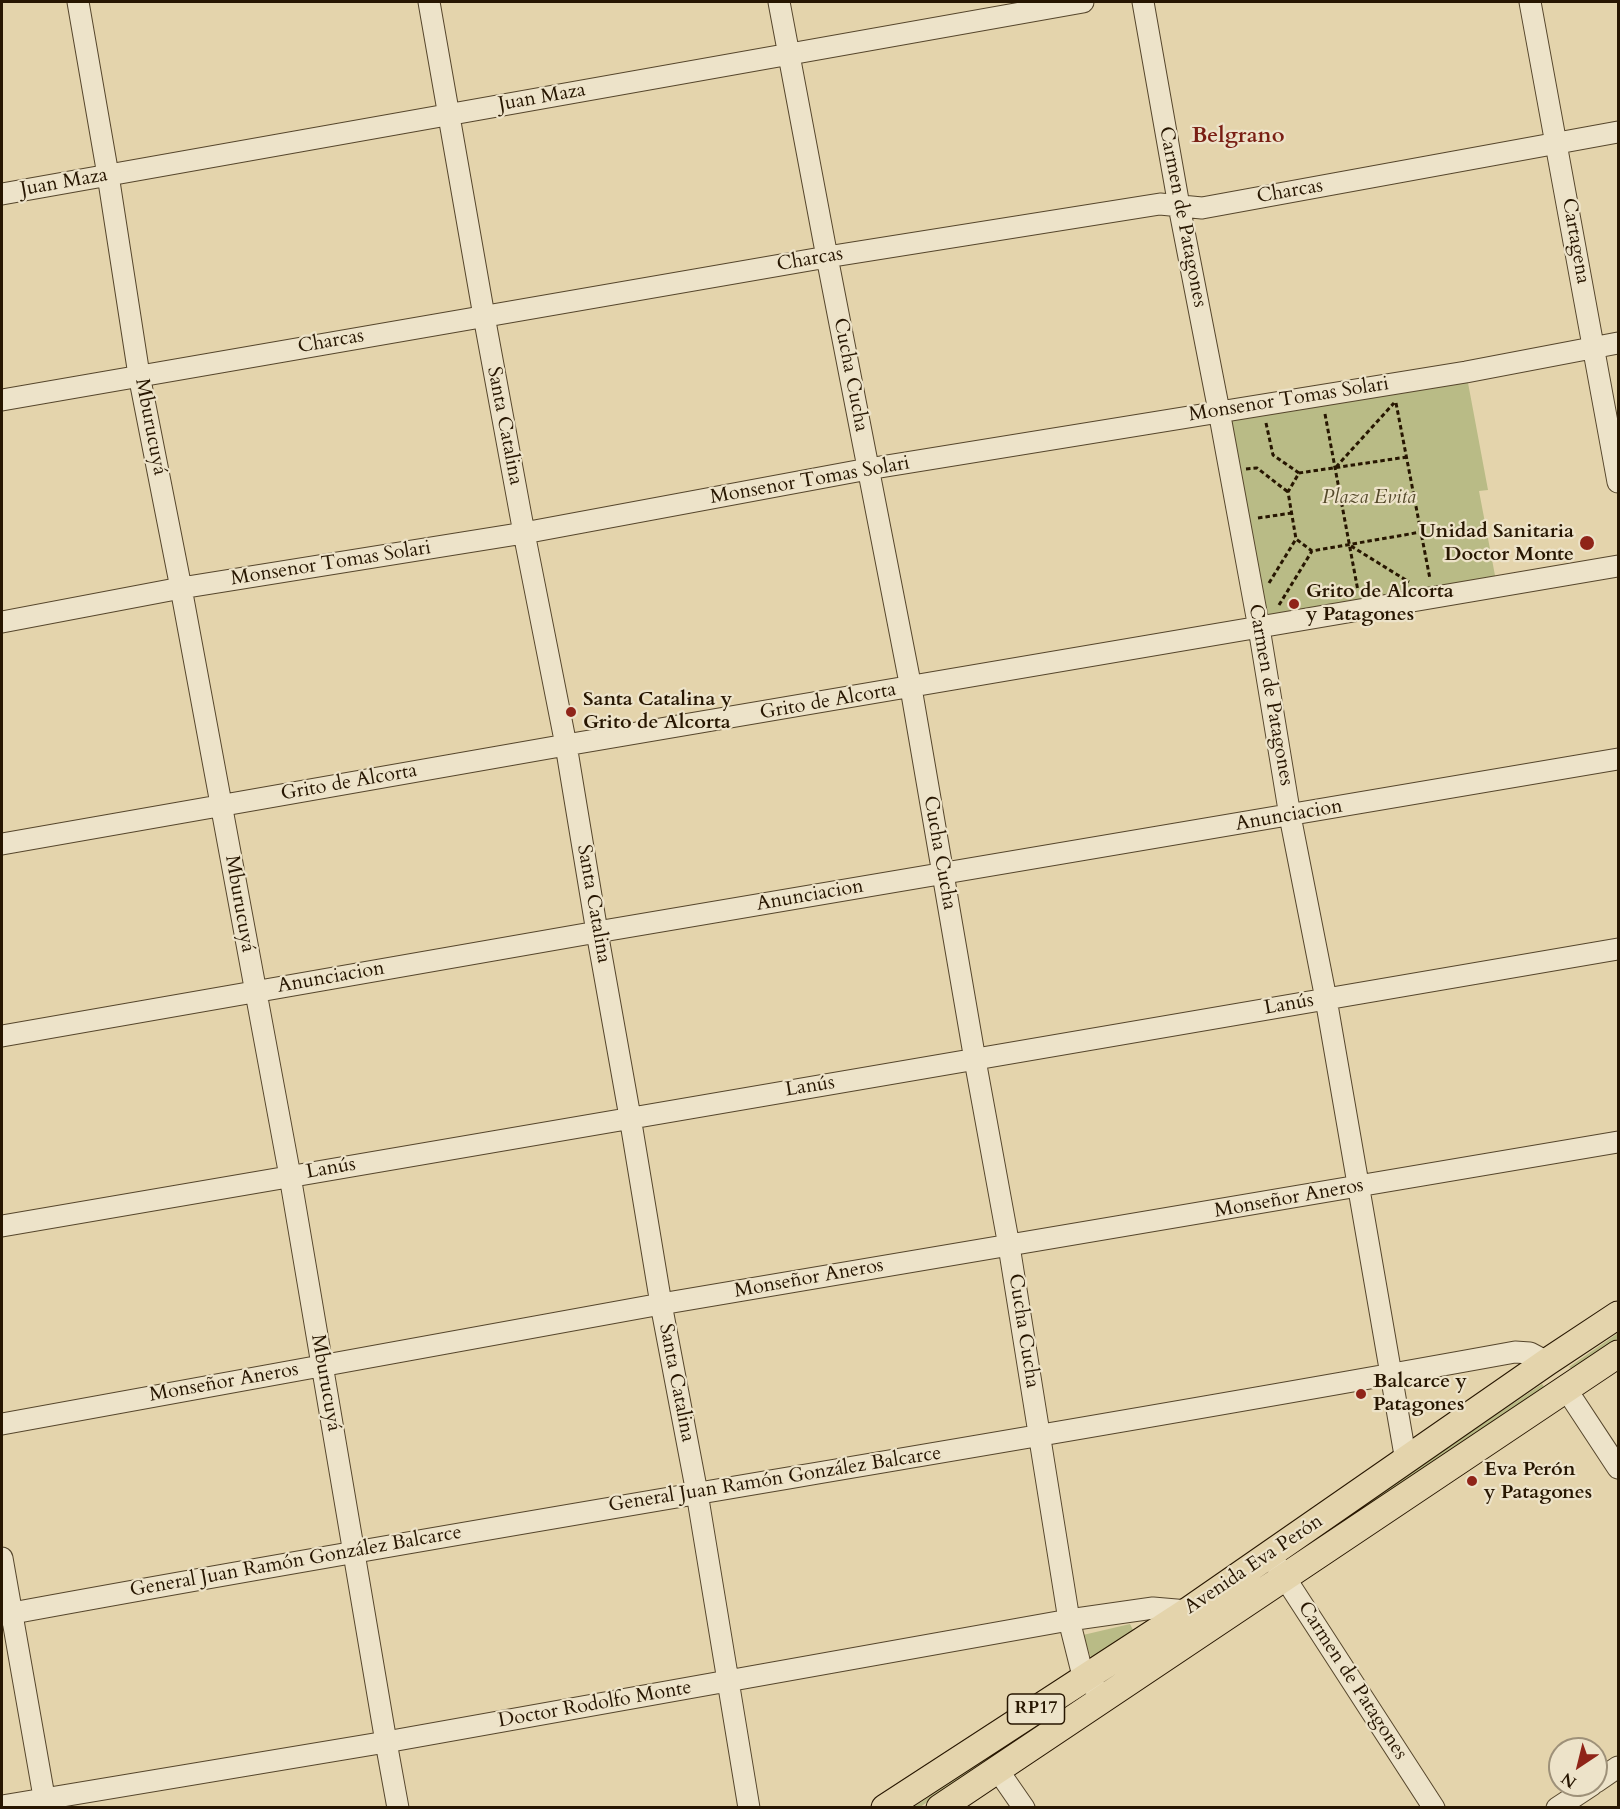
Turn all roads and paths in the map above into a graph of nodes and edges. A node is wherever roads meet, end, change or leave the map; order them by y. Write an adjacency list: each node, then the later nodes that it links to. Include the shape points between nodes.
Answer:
1 (78, 2): 11 (street, Mburucuyá)
2 (429, 2): 8 (street, Santa Catalina)
3 (779, 2): 7 (street, Cucha Cucha)
4 (1083, 2): 7 (street, Juan Maza)
5 (1143, 2): 13 (street, Carmen de Patagones)
6 (1530, 2): 10 (street, Cartagena)
7 (789, 54): 8 (street, Juan Maza); 14 (street, Cucha Cucha)
8 (450, 115): 11 (street, Juan Maza); 15 (street, Santa Catalina)
9 (1618, 132): 10 (street, Charcas)
10 (1558, 142): 13 (street, Charcas, via 1202,208); 17 (street, Cartagena)
11 (108, 175): 12 (street, Juan Maza); 18 (street, Mburucuyá)
12 (2, 194)
13 (1179, 206): 14 (street, Charcas, via 1160,204); 22 (street, Carmen de Patagones)
14 (827, 257): 15 (street, Charcas); 25 (street, Cucha Cucha)
15 (484, 316): 18 (street, Charcas); 33 (street, Santa Catalina)
16 (1618, 343): 17 (street, Monsenor Tomas Solari)
17 (1594, 347): 19 (street, Monsenor Tomas Solari); 28 (street, Cartagena)
18 (139, 375): 20 (street, Charcas); 38 (street, Mburucuyá)
19 (1322, 395): 21 (street, Monsenor Tomas Solari); 24 (path)
20 (2, 400)
21 (1262, 404): 22 (street, Monsenor Tomas Solari); 27 (path, via 1273,455)
22 (1219, 411): 25 (street, Monsenor Tomas Solari); 26 (street, Carmen de Patagones)
23 (1407, 457): 24 (path); 24 (path, via 1396,402); 32 (path)
24 (1334, 468): 27 (path); 35 (path)
25 (868, 469): 33 (street, Monsenor Tomas Solari); 44 (street, Cucha Cucha)
26 (1229, 469): 29 (path, via 1257,468); 31 (street, Carmen de Patagones)
27 (1299, 473): 29 (path)
28 (1618, 482)
29 (1288, 492): 30 (path)
30 (1292, 513): 31 (path); 34 (path)
31 (1239, 521): 40 (street, Carmen de Patagones)
32 (1421, 532): 35 (path); 39 (path)
33 (524, 534): 38 (street, Monsenor Tomas Solari); 45 (street, Santa Catalina)
34 (1296, 539): 36 (path); 40 (path)
35 (1349, 545): 36 (path); 39 (path); 41 (path)
36 (1312, 550): 43 (path)
37 (1618, 566): 39 (street, Grito de Alcorta)
38 (181, 588): 42 (street, Monsenor Tomas Solari); 47 (street, Mburucuyá)
39 (1433, 597): 41 (street, Grito de Alcorta)
40 (1255, 607): 43 (street, Carmen de Patagones)
41 (1362, 610): 43 (street, Grito de Alcorta)
42 (2, 622)
43 (1262, 628): 44 (street, Grito de Alcorta); 48 (street, Carmen de Patagones)
44 (911, 688): 45 (street, Grito de Alcorta); 50 (street, Cucha Cucha)
45 (566, 745): 47 (street, Grito de Alcorta); 51 (street, Santa Catalina)
46 (1618, 759): 48 (street, Anunciacion)
47 (221, 805): 49 (street, Grito de Alcorta); 53 (street, Mburucuyá)
48 (1290, 816): 50 (street, Anunciacion); 54 (street, Carmen de Patagones)
49 (2, 844)
50 (943, 873): 51 (street, Anunciacion); 56 (street, Cucha Cucha)
51 (597, 932): 53 (street, Anunciacion); 57 (street, Santa Catalina)
52 (1618, 949): 54 (street, Lanús)
53 (255, 991): 55 (street, Anunciacion); 59 (street, Mburucuyá)
54 (1326, 999): 56 (street, Lanús); 60 (street, Carmen de Patagones)
55 (2, 1036)
56 (975, 1060): 57 (street, Lanús); 62 (street, Cucha Cucha)
57 (630, 1117): 59 (street, Lanús); 63 (street, Santa Catalina)
58 (1618, 1142): 60 (street, Monseñor Aneros)
59 (290, 1176): 61 (street, Lanús); 67 (street, Mburucuyá)
60 (1358, 1187): 62 (street, Monseñor Aneros); 68 (street, Carmen de Patagones)
61 (2, 1226)
62 (1009, 1246): 63 (street, Monseñor Aneros); 71 (street, Cucha Cucha)
63 (661, 1304): 67 (street, Monseñor Aneros); 74 (street, Santa Catalina)
64 (1618, 1315): 66 (main road, Avenida Eva Perón / RP17)
65 (1618, 1354): 69 (main road, Avenida Eva Perón / RP17)
66 (1547, 1362): 68 (street, General Juan Ramón González Balcarce, via 1530,1353 1515,1352); 72 (main road, Avenida Eva Perón / RP17)
67 (322, 1365): 70 (street, Monseñor Aneros); 75 (street, Mburucuyá)
68 (1392, 1374): 71 (street, General Juan Ramón González Balcarce); 72 (street, Carmen de Patagones)
69 (1566, 1389): 73 (street); 77 (main road, Avenida Eva Perón / RP17)
70 (2, 1424)
71 (1040, 1436): 74 (street, General Juan Ramón González Balcarce); 80 (street, Cucha Cucha)
72 (1406, 1461): 77 (main road, Avenida Eva Perón / RP17)
73 (1618, 1468)
74 (697, 1493): 75 (street, General Juan Ramón González Balcarce); 82 (street, Santa Catalina)
75 (354, 1551): 79 (street, General Juan Ramón González Balcarce); 84 (street, Mburucuyá)
76 (2, 1558): 79 (street)
77 (1277, 1566): 78 (main road, Avenida Eva Perón / RP17); 83 (main road, Avenida Eva Perón / RP17); 94 (street, Carmen de Patagones)
78 (1188, 1611): 80 (street, Doctor Rodolfo Monte, via 1153,1608); 81 (main road, Avenida Eva Perón / RP17)
79 (7, 1614): 87 (street)
80 (1069, 1620): 81 (street, Cucha Cucha, via 1081,1668); 82 (street, Doctor Rodolfo Monte)
81 (1087, 1676): 83 (street, Cucha Cucha); 91 (main road, Avenida Eva Perón / RP17)
82 (728, 1681): 84 (street, Doctor Rodolfo Monte); 90 (street, Santa Catalina)
83 (1103, 1700): 85 (main road, Avenida Eva Perón / RP17)
84 (386, 1742): 87 (street, Doctor Rodolfo Monte); 89 (street, Mburucuyá)
85 (998, 1769): 92 (main road, Avenida Eva Perón / RP17); 93 (street)
86 (1574, 1797): 95 (street)
87 (45, 1803): 88 (street, Doctor Rodolfo Monte)
88 (2, 1806)
89 (398, 1808)
90 (748, 1808)
91 (885, 1808)
92 (940, 1808)
93 (1024, 1808)
94 (1434, 1808)
95 (1557, 1808)

